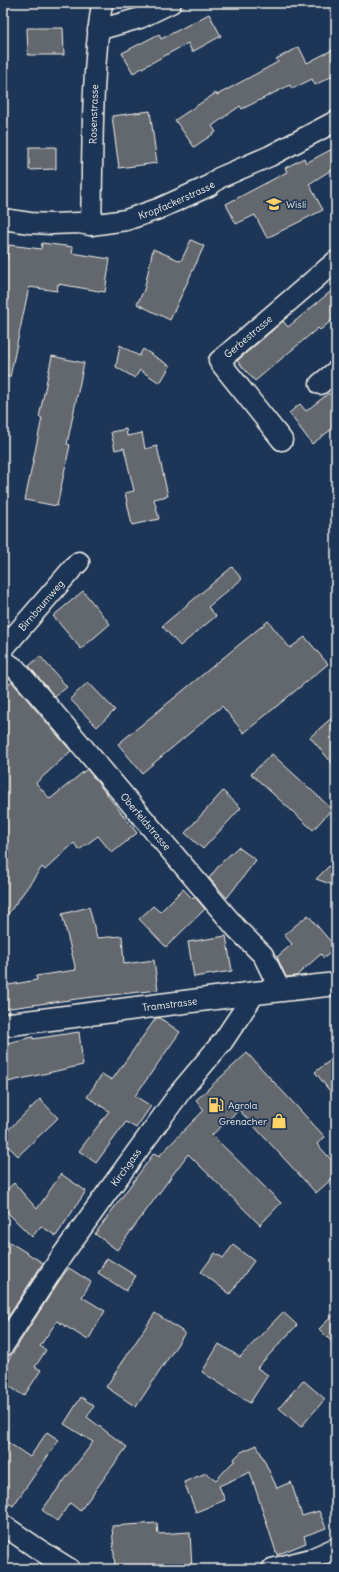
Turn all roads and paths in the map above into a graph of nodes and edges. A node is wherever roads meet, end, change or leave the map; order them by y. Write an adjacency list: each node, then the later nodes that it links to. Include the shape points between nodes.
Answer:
1 (102, 3): 3 (street, Rosenstrasse)
2 (172, 3): 3 (street, via 140,18)
3 (98, 30): 6 (street, Rosenstrasse)
4 (336, 121): 6 (street, Kropfackerstrasse, via 270,156 158,209 126,220)
5 (3, 219): 6 (street, Kropfackerstrasse, via 52,224 78,222)
6 (91, 225)
7 (336, 261): 10 (street, Gerbestrasse, via 219,361)
8 (336, 370): 9 (street)
9 (320, 384)
10 (282, 440)
11 (79, 562): 12 (street, Birnbaumweg)
12 (3, 649)
13 (3, 660): 15 (street, Oberfeldstrasse, via 16,669 39,695 237,929 263,955)
14 (336, 984): 15 (main road, Tramstrasse)
15 (280, 990): 16 (main road, Tramstrasse)
16 (255, 993): 17 (main road, Tramstrasse); 18 (street, Kirchgass, via 223,1041 180,1091 101,1200)
17 (3, 1025)
18 (3, 1346)
19 (3, 1525): 21 (street)
20 (336, 1548): 22 (street, via 311,1560)
21 (70, 1569)
22 (272, 1569)

